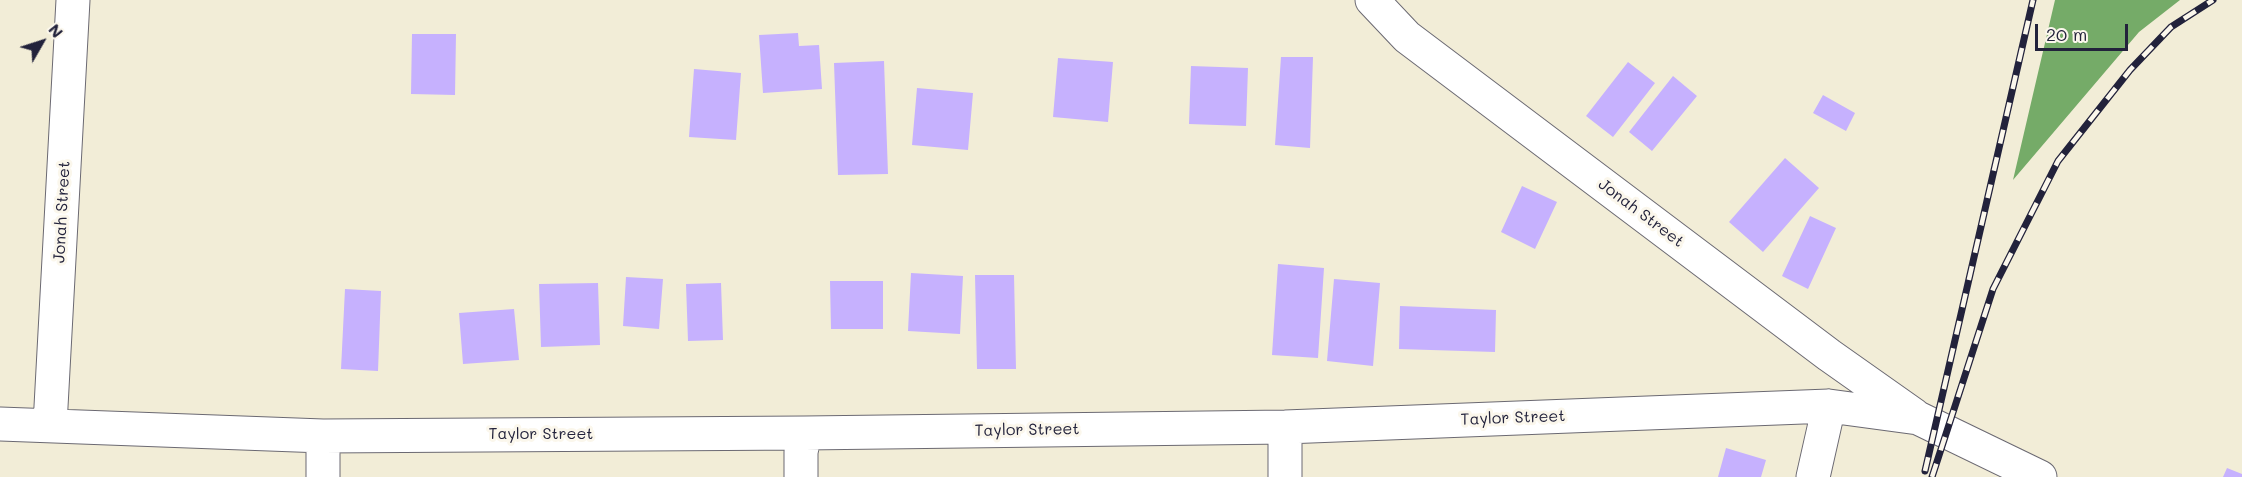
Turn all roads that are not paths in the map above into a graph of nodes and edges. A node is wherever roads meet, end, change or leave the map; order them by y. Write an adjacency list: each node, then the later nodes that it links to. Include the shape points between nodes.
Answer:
1 (74, 0): 6 (street, Jonah Street)
2 (1372, 0): 4 (street, Jonah Street, via 1407,37)
3 (1829, 406): 4 (street, Taylor Street); 7 (street, Taylor Street); 13 (street)
4 (1918, 418): 14 (street, Taylor Street)
5 (0, 424): 6 (street, Taylor Street)
6 (50, 425): 9 (street, Taylor Street)
7 (1285, 427): 8 (street, Taylor Street); 12 (street)
8 (805, 433): 9 (street, Taylor Street); 11 (street)
9 (323, 436): 10 (street)
10 (323, 477)
11 (801, 477)
12 (1285, 477)
13 (1813, 477)
14 (2040, 477)

